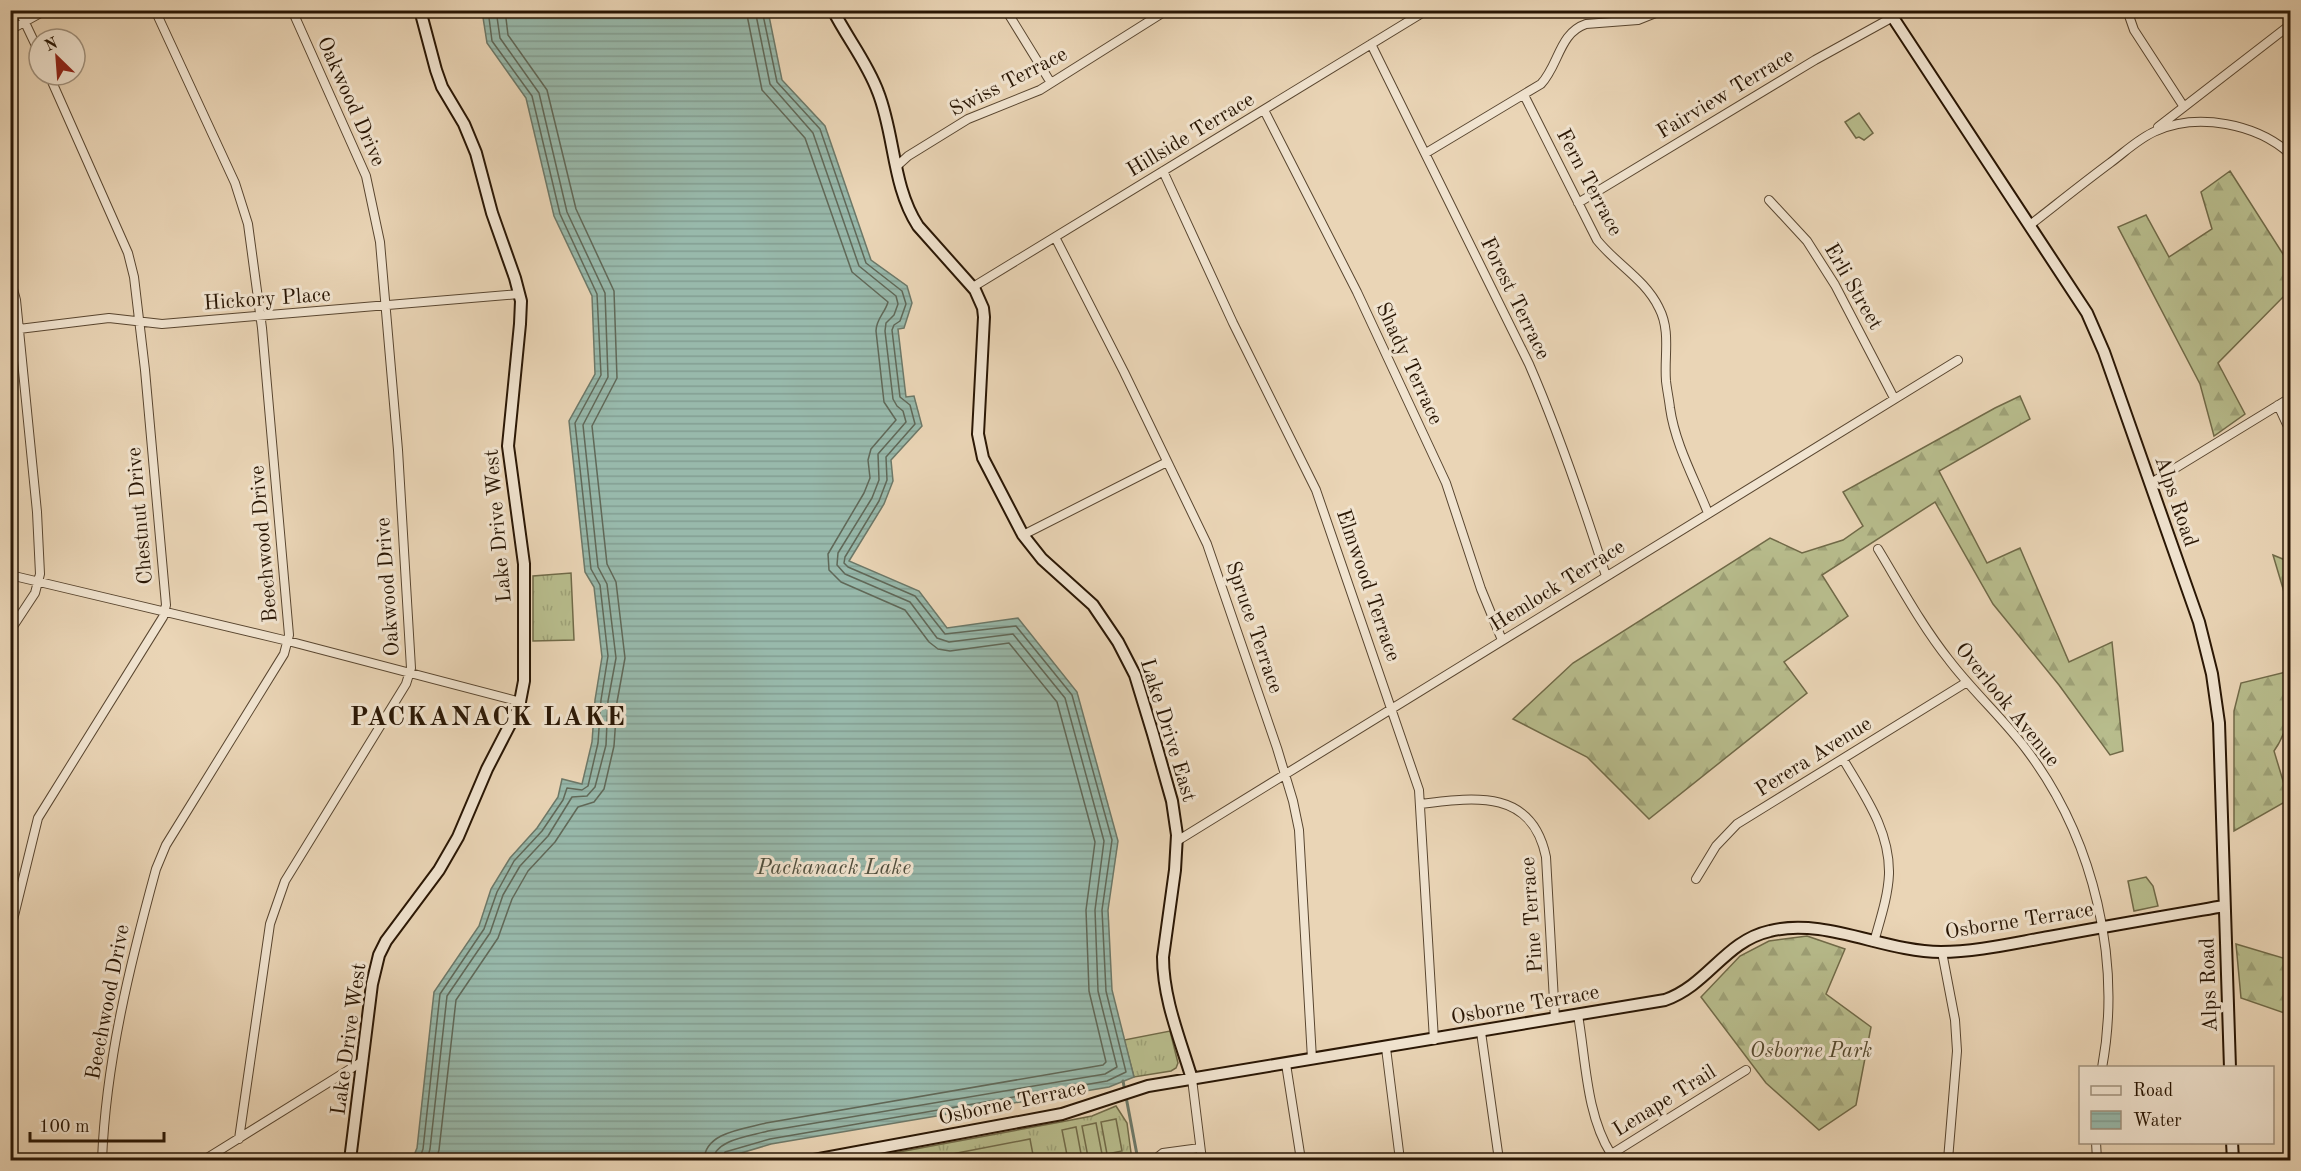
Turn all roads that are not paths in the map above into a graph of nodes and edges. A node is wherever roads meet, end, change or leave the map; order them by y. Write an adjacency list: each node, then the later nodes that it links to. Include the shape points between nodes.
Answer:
1 (20, 10): 13 (street)
2 (46, 10): 13 (street)
3 (155, 10): 36 (street, Beechwood Drive, via 242,203)
4 (292, 10): 35 (street, Oakwood Drive, via 366,176 380,242)
5 (420, 10): 34 (street, Lake Drive West, via 435,70 476,153)
6 (833, 10): 26 (street, Lake Drive East, via 879,93)
7 (1006, 10): 18 (street)
8 (1167, 10): 18 (street, Swiss Terrace)
9 (1426, 10): 17 (street, Hillside Terrace)
10 (1663, 10): 20 (street, via 1638,20 1578,27 1566,39 1548,77)
11 (2127, 10): 21 (street, via 2134,30)
12 (1890, 14): 29 (street, Fairview Terrace); 30 (street, Alps Road)
13 (26, 21): 15 (street); 16 (street)
14 (2290, 25): 21 (street)
15 (29, 27)
16 (10, 30)
17 (1371, 44): 22 (street, Hillside Terrace); 24 (street, Forest Terrace)
18 (1051, 83): 26 (street, Swiss Terrace, via 968,119)
19 (54, 87): 37 (street, Chestnut Drive, via 128,253)
20 (1524, 95): 24 (street); 29 (street, Fern Terrace)
21 (2184, 107): 23 (street)
22 (1264, 110): 27 (street, Hillside Terrace); 54 (street, Shady Terrace, via 1357,292 1446,483)
23 (2147, 135): 25 (street, via 2186,123 2229,125 2273,140); 30 (street)
24 (1426, 153): 50 (street, Forest Terrace, via 1551,413)
25 (2290, 154)
26 (897, 166): 33 (street, Lake Drive East, via 911,215)
27 (1162, 171): 31 (street, Hillside Terrace); 59 (street, Elmwood Terrace, via 1316,490)
28 (1769, 200): 40 (street, Erli Street, via 1807,241 1835,285)
29 (1578, 203): 46 (street, Fern Terrace, via 1597,240 1636,277 1660,310 1666,329 1666,381 1671,411)
30 (2030, 225): 45 (street, Alps Road, via 2095,330)
31 (1054, 237): 33 (street, Hillside Terrace); 44 (street, Spruce Terrace)
32 (10, 278): 38 (street)
33 (973, 287): 47 (street, Lake Drive East, via 984,317 979,446)
34 (519, 294): 35 (street, Hickory Place); 58 (street, Lake Drive West, via 520,324 508,446 524,564)
35 (386, 307): 36 (street, Hickory Place); 56 (street, Oakwood Drive)
36 (261, 317): 37 (street, Hickory Place, via 162,324); 55 (street, Beechwood Drive)
37 (140, 321): 38 (street, Hickory Place, via 109,318); 52 (street, Chestnut Drive)
38 (19, 329): 51 (street, via 36,512)
39 (1958, 360): 40 (street, Hemlock Terrace)
40 (1894, 398): 46 (street, Hemlock Terrace)
41 (2290, 398): 42 (street)
42 (2278, 405): 43 (street); 45 (street)
43 (2290, 431)
44 (1167, 462): 47 (street); 61 (street, Spruce Terrace, via 1213,558)
45 (2151, 483): 65 (street, Alps Road, via 2199,622 2212,674 2219,723)
46 (1708, 513): 50 (street, Hemlock Terrace)
47 (1023, 535): 63 (street, Lake Drive East, via 1093,605 1129,662 1172,801)
48 (1878, 549): 57 (street, Overlook Avenue, via 1932,638)
49 (10, 575): 51 (street)
50 (1606, 576): 54 (street, Hemlock Terrace)
51 (38, 584): 52 (street); 53 (street)
52 (165, 611): 55 (street); 67 (street, Chestnut Drive, via 38,818)
53 (10, 631)
54 (1502, 640): 59 (street, Hemlock Terrace)
55 (288, 641): 56 (street); 87 (street, Beechwood Drive, via 284,654 166,844 156,869 116,1034)
56 (410, 673): 58 (street); 82 (street, Oakwood Drive, via 278,897 270,924)
57 (1967, 682): 60 (street, Perera Avenue); 66 (street, Overlook Avenue, via 2013,732 2052,789 2086,864)
58 (521, 702): 76 (street, Lake Drive West, via 458,837 379,955)
59 (1392, 708): 61 (street, Hemlock Terrace); 62 (street, Elmwood Terrace)
60 (1843, 759): 64 (street, Perera Avenue, via 1737,824 1716,846); 68 (street, via 1876,816 1886,846 1889,876)
61 (1285, 773): 63 (street, Hemlock Terrace); 75 (street, Spruce Terrace, via 1299,830)
62 (1420, 804): 71 (street, Pine Terrace, via 1498,801 1517,809 1533,825 1546,857); 73 (street, Elmwood Terrace)
63 (1177, 841): 81 (street, Lake Drive East, via 1163,972)
64 (1696, 879)
65 (2224, 906): 66 (street, Osborne Terrace); 79 (street, Alps Road)
66 (2102, 928): 69 (street, Osborne Terrace); 78 (street, Overlook Avenue, via 2108,977)
67 (10, 932)
68 (1874, 942): 69 (street, Osborne Terrace); 70 (street, Osborne Terrace, via 1817,930 1771,930 1741,942 1679,995)
69 (1942, 952): 97 (street, via 1958,1051)
70 (1578, 1015): 71 (street, Osborne Terrace); 86 (street, via 1594,1118)
71 (1556, 1019): 72 (street, Osborne Terrace)
72 (1481, 1032): 73 (street, Osborne Terrace); 95 (street)
73 (1434, 1040): 74 (street, Osborne Terrace)
74 (1386, 1048): 75 (street, Osborne Terrace); 94 (street)
75 (1312, 1059): 77 (street, Osborne Terrace)
76 (363, 1061): 82 (street); 89 (street, Lake Drive West)
77 (1286, 1064): 81 (street, Osborne Terrace); 93 (street)
78 (2102, 1066)
79 (2230, 1066)
80 (1746, 1070): 86 (street, Lenape Trail)
81 (1192, 1079): 85 (street); 90 (street, Osborne Terrace, via 1148,1086 1052,1116)
82 (239, 1139): 88 (street)
83 (2096, 1144): 98 (street)
84 (2232, 1144): 99 (street)
85 (1200, 1148): 91 (street, via 1163,1153); 92 (street)
86 (1611, 1154): 96 (street, Lenape Trail)
87 (102, 1161)
88 (204, 1161)
89 (350, 1161)
90 (814, 1161)
91 (1155, 1161)
92 (1202, 1161)
93 (1301, 1161)
94 (1401, 1161)
95 (1499, 1161)
96 (1602, 1161)
97 (1948, 1161)
98 (2097, 1161)
99 (2233, 1161)

